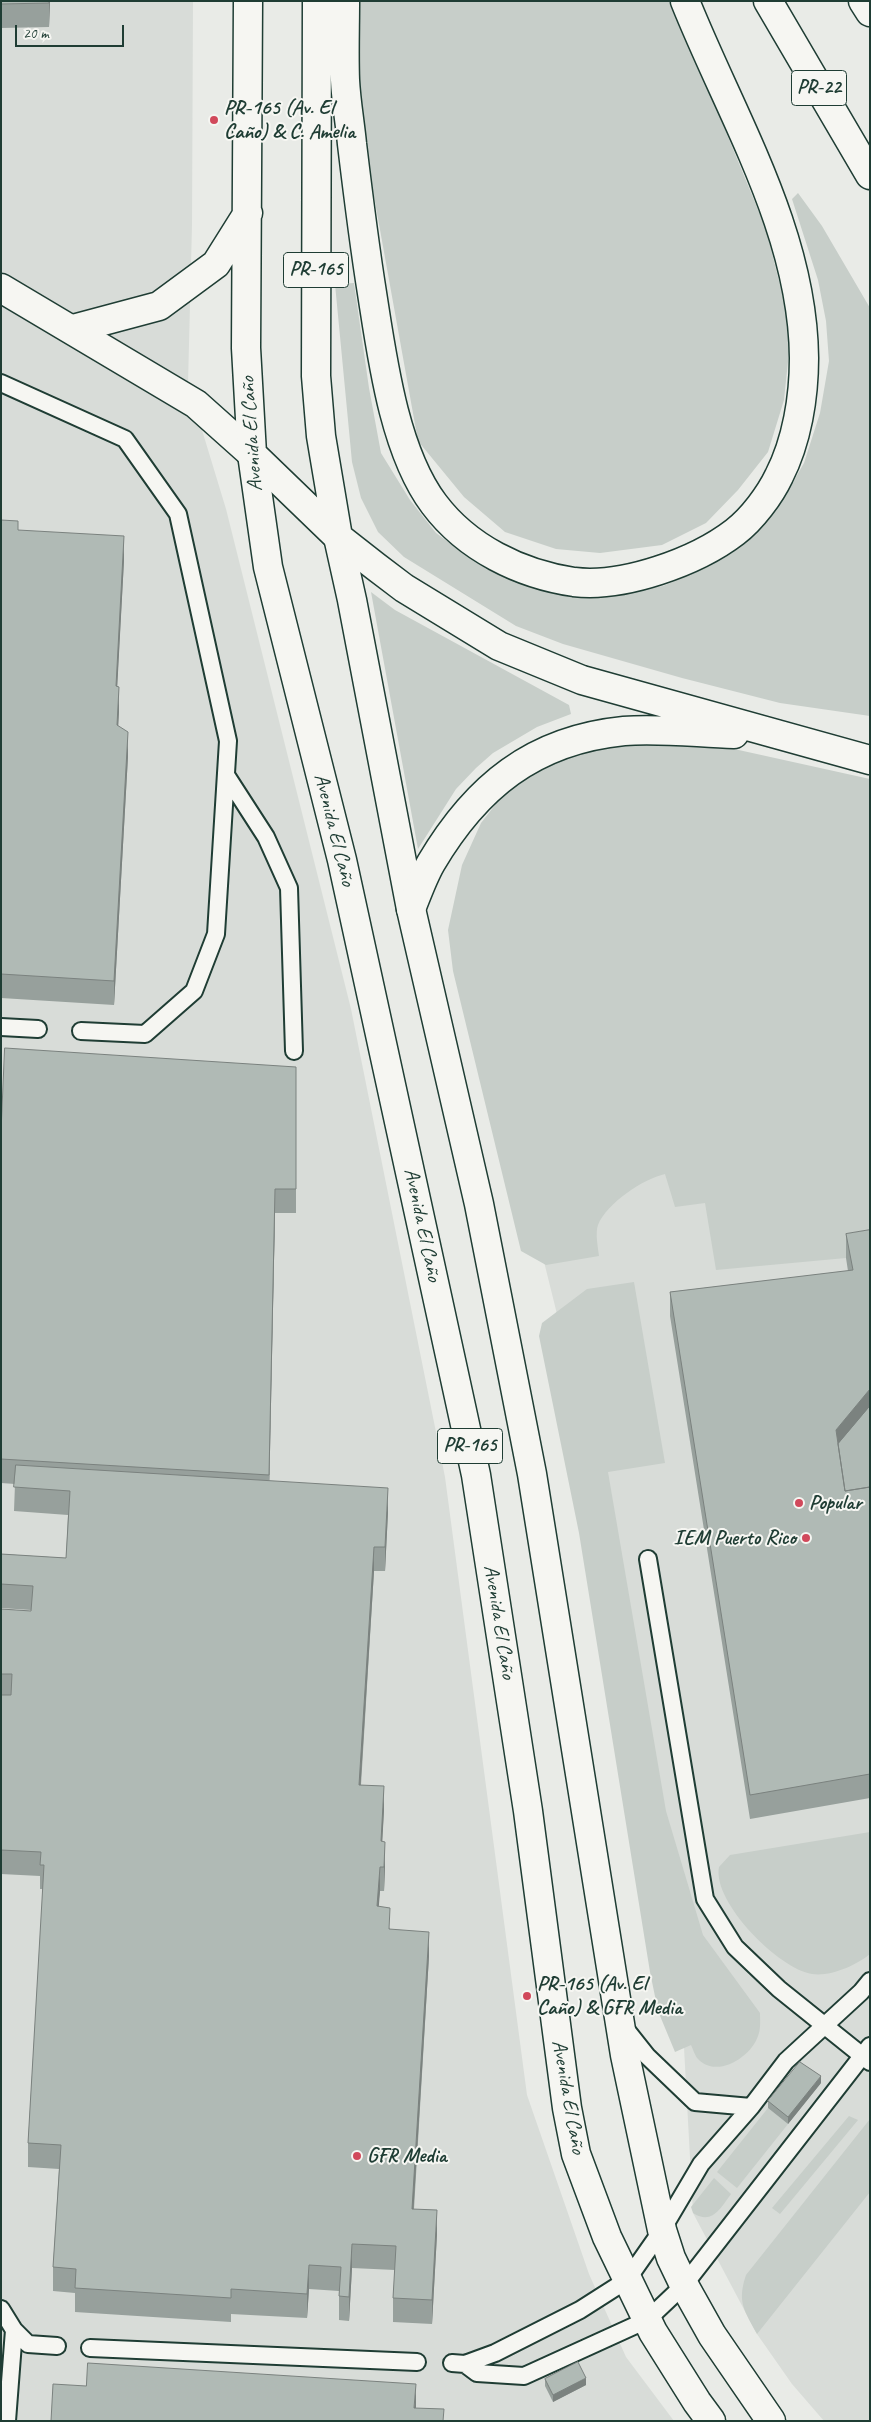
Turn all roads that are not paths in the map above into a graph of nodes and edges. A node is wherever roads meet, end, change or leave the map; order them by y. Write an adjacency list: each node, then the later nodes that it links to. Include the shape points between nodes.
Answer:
1 (248, 1): 9 (main road, Avenida El Caño / PR-165)
2 (317, 1): 14 (main road, PR-165, via 316,376 321,436)
3 (345, 1): 4 (main road, via 345,82 360,211 380,344 401,439 432,502 478,546 505,563 576,582 652,574 736,532 779,478 793,442 802,397 803,330 799,294 788,250 762,178)
4 (685, 1)
5 (768, 1): 8 (main road, PR-22)
6 (863, 1): 7 (main road)
7 (870, 12)
8 (870, 175)
9 (248, 213): 11 (main road, via 216,264 159,306); 13 (main road, Avenida El Caño / PR-165, via 246,348)
10 (1, 288): 11 (main road)
11 (73, 329): 13 (main road, via 196,404)
12 (1, 383): 17 (lane, via 125,439 178,514 228,741)
13 (252, 454): 14 (main road); 30 (main road, Avenida El Caño / PR-165, via 268,567 342,860 476,1475 576,2154)
14 (338, 537): 15 (main road, via 404,588 498,646 582,680); 18 (main road, PR-165)
15 (778, 736): 16 (main road); 18 (main road, via 625,731 564,744 527,760 499,779 452,831 430,865)
16 (870, 760)
17 (226, 775): 21 (lane, via 216,934 194,991 145,1034); 22 (lane, via 266,837 288,888)
18 (411, 909): 25 (main road, PR-165, via 478,1204 532,1474)
19 (1, 1027): 20 (lane)
20 (38, 1029)
21 (81, 1031)
22 (294, 1051)
23 (648, 1559): 26 (lane, via 705,1899 735,1947)
24 (870, 1981): 26 (lane)
25 (619, 2022): 28 (lane, via 647,2056 695,2102); 29 (main road, PR-165)
26 (824, 2026): 27 (lane); 28 (lane, via 786,2060)
27 (867, 2055): 31 (lane)
28 (751, 2107): 29 (lane, via 701,2164)
29 (662, 2230): 30 (lane); 31 (main road, PR-165)
30 (627, 2280): 33 (main road, Avenida El Caño / PR-165); 33 (lane, via 580,2310 495,2353 458,2364 477,2374 524,2376)
31 (684, 2285): 33 (lane); 40 (main road, PR-165, via 727,2358)
32 (1, 2309): 34 (lane)
33 (647, 2320): 39 (main road, Avenida El Caño / PR-165)
34 (14, 2330): 35 (lane, via 28,2344); 38 (lane)
35 (57, 2346)
36 (90, 2348): 37 (lane)
37 (417, 2362)
38 (8, 2421)
39 (711, 2421)
40 (771, 2421)

